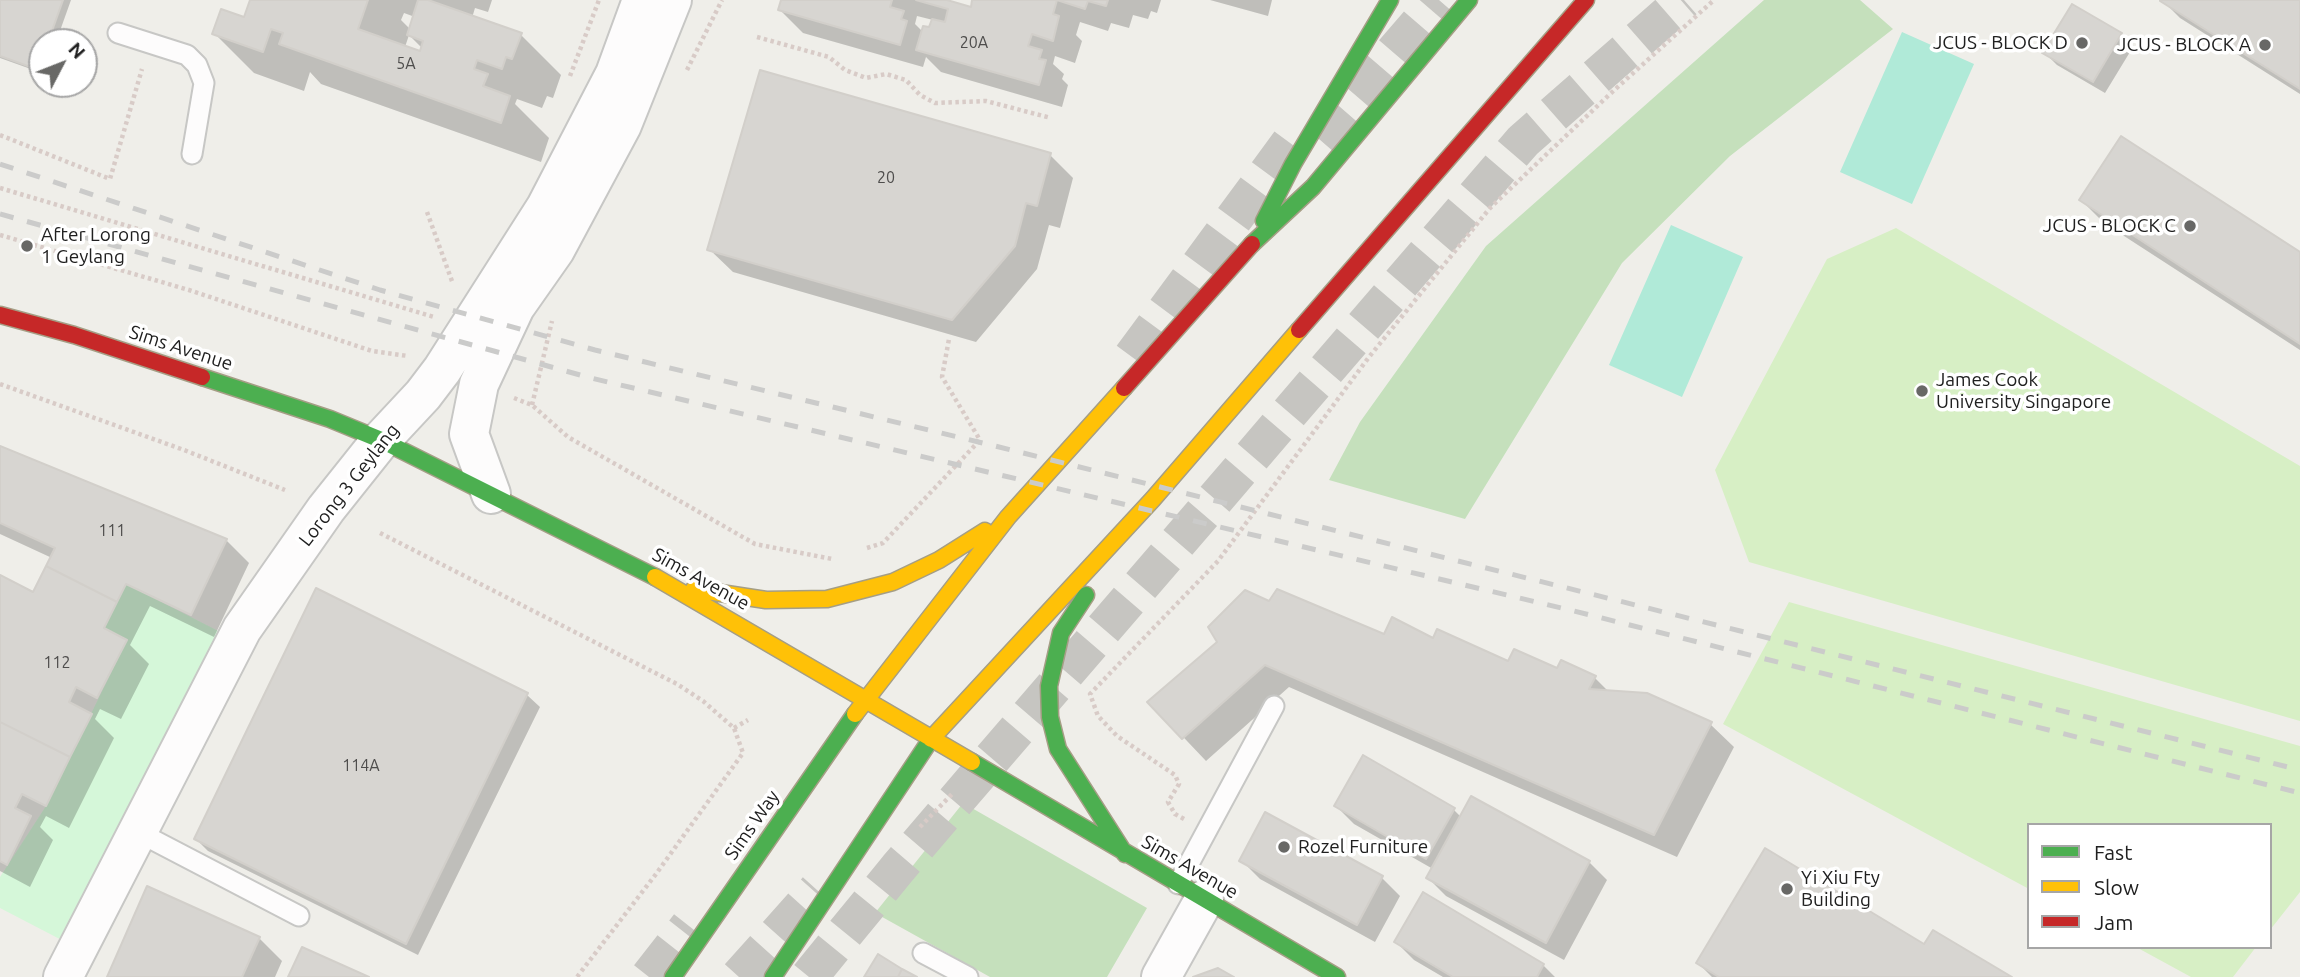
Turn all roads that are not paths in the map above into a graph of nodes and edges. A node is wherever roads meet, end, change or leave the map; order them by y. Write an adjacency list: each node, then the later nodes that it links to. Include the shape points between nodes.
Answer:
1 (642, 0): 10 (street, Lorong 3 Geylang, via 615,74 546,207 442,370)
2 (673, 0): 11 (street, via 622,125 555,250 515,307 480,384 469,434)
3 (1390, 0): 8 (main road, via 1293,164)
4 (1469, 0): 8 (main road, via 1313,187)
5 (1586, 0): 12 (main road)
6 (118, 33): 7 (lane, via 187,55 197,65 204,83)
7 (192, 154)
8 (1252, 244): 13 (main road)
9 (0, 314): 10 (main road, Sims Avenue, via 113,347)
10 (381, 440): 11 (main road, Sims Avenue); 18 (street, Lorong 3 Geylang, via 242,629)
11 (491, 494): 14 (main road, Sims Avenue)
12 (1153, 499): 17 (main road); 19 (main road, via 1060,633 1049,685 1049,717 1058,749)
13 (1008, 517): 14 (main road, via 893,583 827,599 766,600); 15 (main road, Sims Way)
14 (674, 586): 15 (main road, Sims Avenue)
15 (866, 698): 17 (main road, Sims Avenue); 24 (main road, Sims Way)
16 (1274, 706): 20 (lane, via 1206,830)
17 (931, 739): 19 (main road, Sims Avenue); 25 (main road)
18 (136, 831): 21 (lane); 23 (street, Lorong 3 Geylang)
19 (1125, 854): 20 (main road, Sims Avenue)
20 (1191, 892): 27 (street); 28 (main road, Sims Avenue)
21 (299, 916)
22 (923, 953): 26 (lane)
23 (63, 977)
24 (673, 977)
25 (773, 977)
26 (968, 977)
27 (1161, 977)
28 (1337, 977)

